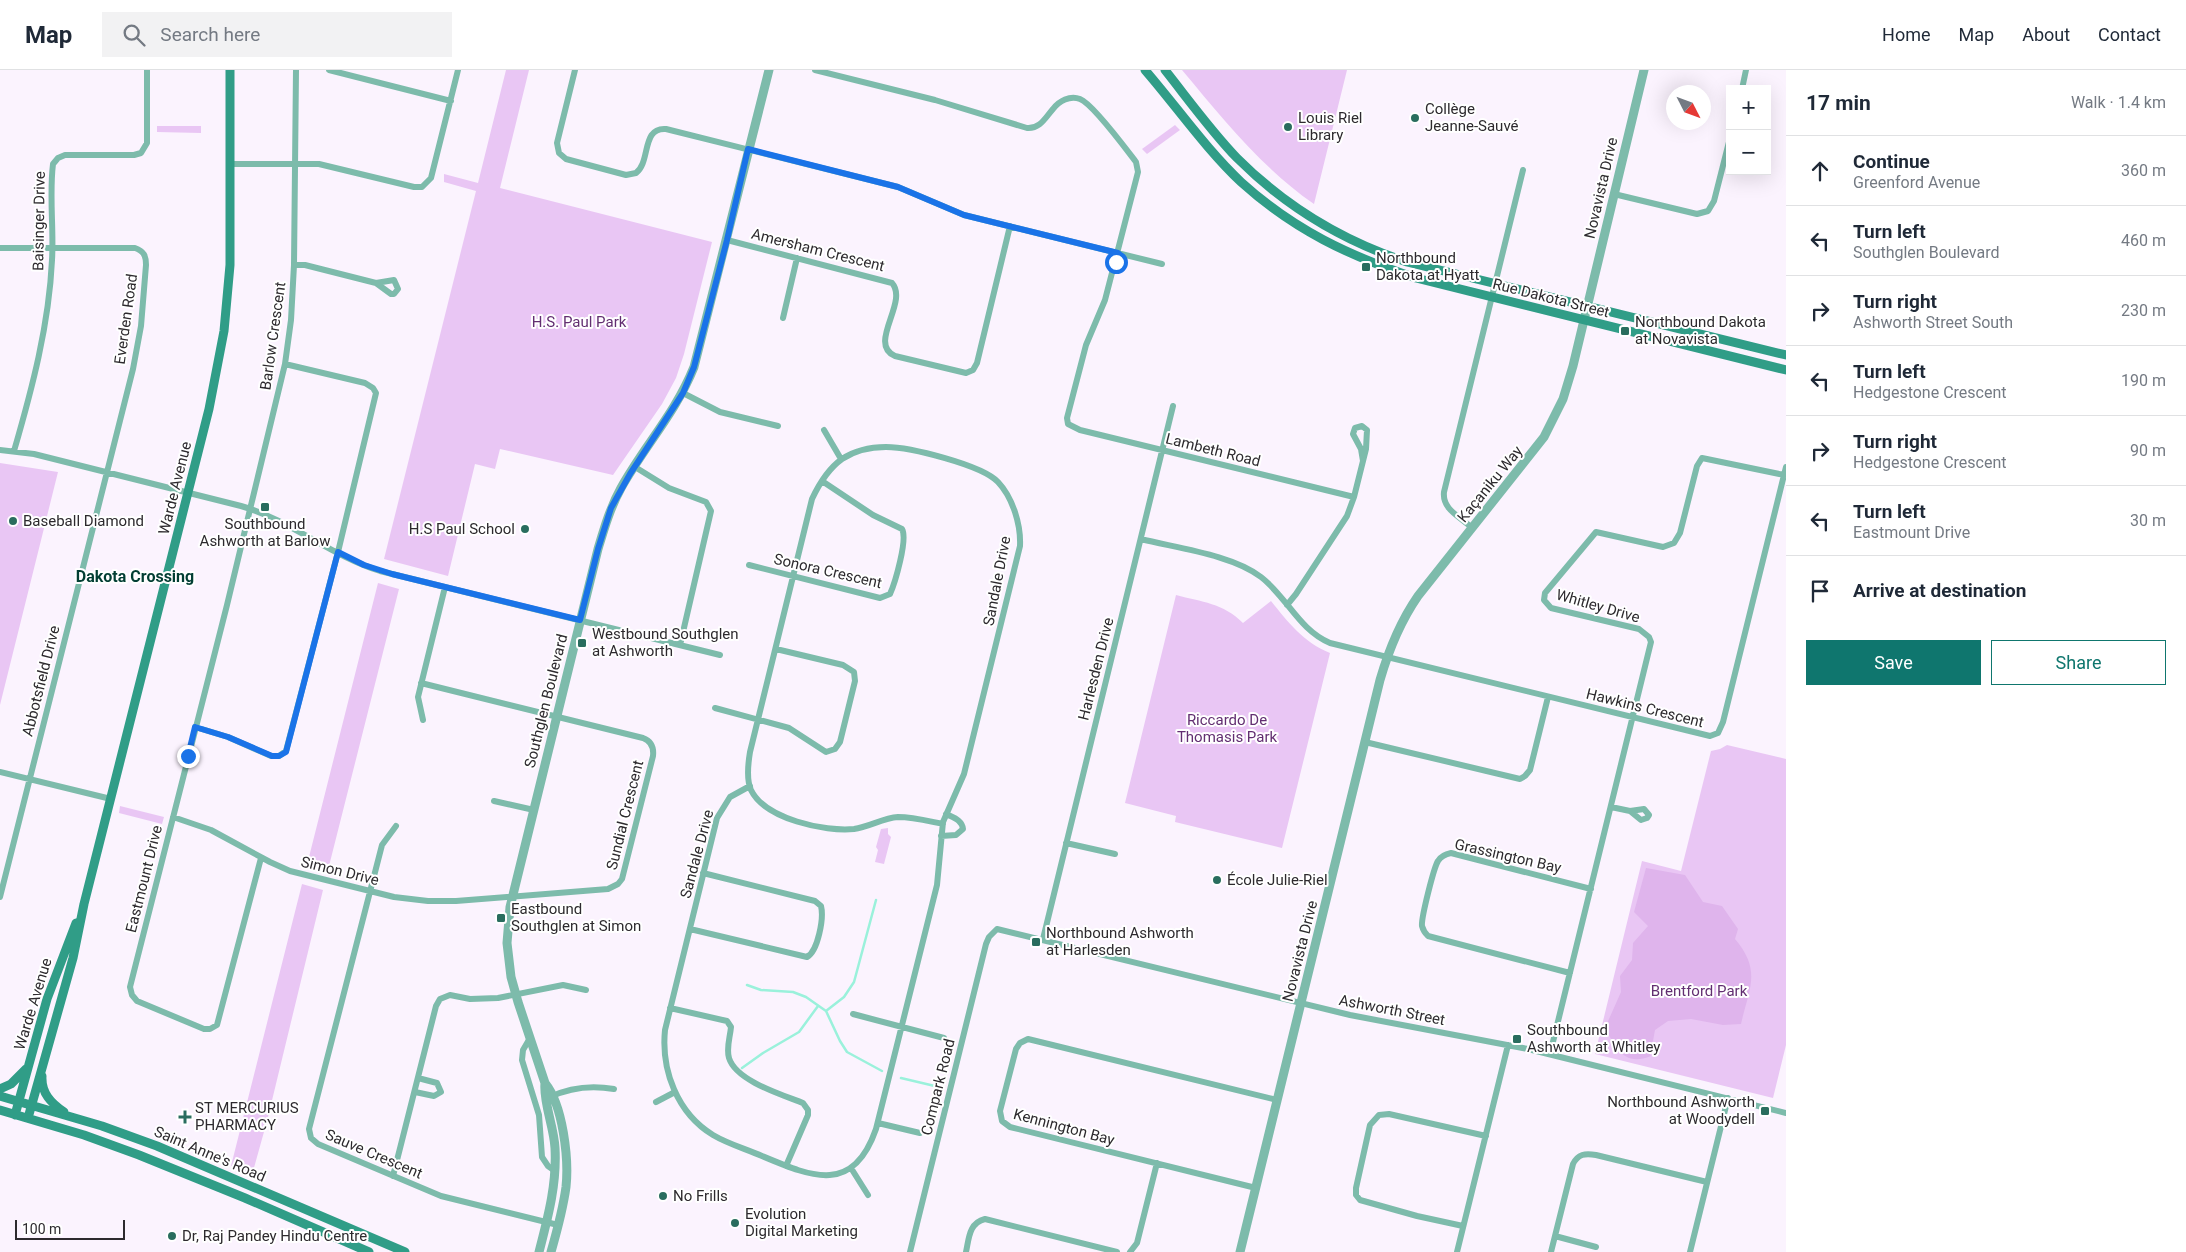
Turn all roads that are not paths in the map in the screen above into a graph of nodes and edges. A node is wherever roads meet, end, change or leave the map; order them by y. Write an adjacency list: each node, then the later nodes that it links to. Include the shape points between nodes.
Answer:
1 (147, 70): 24 (street, Baisinger Drive, via 147,143 141,153 65,155 55,161)
2 (230, 70): 18 (main road, Warde Avenue)
3 (296, 70): 17 (street, Barlow Crescent)
4 (329, 70): 14 (street)
5 (458, 70): 14 (street)
6 (575, 70): 15 (street, via 556,143 558,153 566,159 626,175 636,174 642,166 651,135 660,128)
7 (768, 70): 15 (street, Southglen Boulevard)
8 (815, 70): 25 (street, via 935,100 1027,128 1041,124 1058,102 1075,98 1084,101 1137,167)
9 (1145, 70): 30 (main road, Rue Dakota Street, via 1240,181 1293,223 1331,246 1382,268)
10 (1164, 70): 30 (main road, Rue Dakota Street, via 1236,156 1263,182 1304,213 1345,237 1389,256)
11 (1644, 70): 20 (street, Novavista Drive)
12 (1746, 70): 13 (street)
13 (1743, 85)
14 (451, 100): 17 (street, via 431,178 422,187 330,166)
15 (748, 149): 21 (street, via 898,187 956,212); 22 (street, Southglen Boulevard)
16 (1726, 154): 20 (street, via 1714,201 1704,213)
17 (295, 163): 18 (street); 28 (street, Barlow Crescent)
18 (230, 164): 49 (main road, Warde Avenue, via 230,265 224,331)
19 (1523, 170): 30 (street)
20 (1614, 194): 31 (street, Novavista Drive)
21 (1010, 226): 25 (street); 26 (street, Amersham Crescent, via 977,363 966,373 895,356 888,351 884,343 897,296 892,283)
22 (727, 240): 26 (street, Amersham Crescent); 36 (street, Southglen Boulevard, via 694,367)
23 (0, 248): 24 (street, Everden Road)
24 (52, 248): 42 (street, Baisinger Drive, via 44,335); 47 (street, Everden Road, via 135,248 146,260 137,348)
25 (1118, 253): 27 (street); 41 (street, Lambeth Road, via 1102,310 1083,356 1068,424 1073,428)
26 (797, 258): 32 (street)
27 (1162, 264)
28 (294, 265): 29 (street); 34 (street, Barlow Crescent)
29 (376, 283)
30 (1494, 290): 31 (main road, Rue Dakota Street); 31 (main road, Rue Dakota Street); 52 (street, via 1444,498 1447,507)
31 (1586, 313): 33 (main road, Rue Dakota Street); 35 (main road, Rue Dakota Street); 52 (street, Kaçaniku Way, via 1567,388 1551,425)
32 (783, 318)
33 (1786, 355)
34 (285, 364): 51 (street, Barlow Crescent); 54 (street, via 365,383 376,393)
35 (1786, 370)
36 (683, 393): 38 (street, via 720,412); 45 (street, Southglen Boulevard)
37 (1173, 406): 41 (street, Harlesden Drive)
38 (778, 426)
39 (824, 430): 43 (street)
40 (0, 450): 42 (street)
41 (1163, 450): 50 (street, Lambeth Road); 53 (street, Harlesden Drive)
42 (14, 451): 47 (street)
43 (841, 459): 48 (street, Sandale Drive); 81 (street, Sandale Drive, via 872,448 896,447 966,464 999,483 1017,519 1020,546 1000,630 964,774)
44 (1363, 461): 44 (street, via 1368,433 1362,426 1355,428 1353,434); 50 (street)
45 (635, 467): 59 (street, Southglen Boulevard, via 611,508); 60 (street, via 663,485 706,502 710,507 710,521)
46 (1785, 471): 68 (street, Hawkins Crescent, via 1722,727 1707,737); 68 (street, Whitley Drive, via 1702,458 1674,544 1663,547 1596,532 1545,593 1544,600 1551,608 1639,630 1649,636 1650,648)
47 (107, 472): 49 (street); 74 (street, Abbotsfield Drive)
48 (822, 481): 56 (street, Sandale Drive, via 812,499); 56 (street, Sonora Crescent, via 873,515 902,529 905,538 892,588 887,597 880,598)
49 (188, 492): 51 (street); 76 (main road, Warde Avenue)
50 (1354, 497): 58 (street, via 1339,530)
51 (251, 509): 54 (street); 71 (street, Eastmount Drive)
52 (1472, 528): 63 (street, Kaçaniku Way, via 1408,610)
53 (1141, 539): 58 (street, Hawkins Crescent, via 1248,568 1267,582); 86 (street, Harlesden Drive)
54 (338, 552): 57 (street, via 373,569); 71 (street, via 286,752 272,756)
55 (749, 565): 56 (street, Sonora Crescent)
56 (793, 577): 61 (street, Sandale Drive)
57 (445, 587): 59 (street); 64 (street)
58 (1286, 605): 63 (street, Hawkins Crescent, via 1302,624 1323,640)
59 (580, 620): 60 (street); 67 (street, Southglen Boulevard)
60 (680, 645): 62 (street)
61 (776, 649): 70 (street, Sandale Drive); 70 (street, via 848,666 856,677 840,742 833,751 826,752 789,728)
62 (720, 655)
63 (1387, 658): 65 (street, Hawkins Crescent); 72 (street, Novavista Drive)
64 (421, 683): 67 (street); 69 (street, via 418,697)
65 (1548, 698): 68 (street, Hawkins Crescent); 72 (street, via 1530,770 1520,779)
66 (715, 708): 70 (street)
67 (557, 716): 79 (street, Southglen Boulevard); 94 (street, Sundial Crescent, via 648,740 653,747 653,756 622,879 618,884 608,889)
68 (1632, 718): 78 (street, Whitley Drive)
69 (423, 720)
70 (758, 720): 75 (street, Sandale Drive, via 748,763)
71 (195, 727): 82 (street, Eastmount Drive)
72 (1365, 742): 102 (street, Novavista Drive)
73 (0, 772): 74 (street)
74 (30, 779): 76 (street); 89 (street, Abbotsfield Drive)
75 (750, 786): 83 (street, via 757,799 775,813 824,827 856,829 896,817); 90 (street, Sandale Drive, via 735,793 720,810)
76 (111, 799): 95 (main road, Warde Avenue)
77 (494, 801): 79 (street)
78 (1611, 806): 80 (street); 91 (street, Whitley Drive)
79 (534, 810): 94 (street, Southglen Boulevard)
80 (1630, 811)
81 (946, 814): 83 (street, Sandale Drive); 85 (street, via 958,820 963,829 956,835)
82 (173, 817): 88 (street, Simon Drive, via 210,830); 88 (street, Eastmount Drive, via 130,987 132,995 141,1003 204,1030 217,1024)
83 (943, 824): 85 (street, Sandale Drive)
84 (396, 826): 92 (street, Sauve Crescent, via 382,845)
85 (941, 836): 105 (street, Sandale Drive, via 937,885)
86 (1066, 843): 87 (street); 98 (street, Harlesden Drive)
87 (1115, 854)
88 (261, 858): 92 (street, Simon Drive, via 290,871)
89 (3, 871): 93 (street, Abbotsfield Drive)
90 (704, 873): 96 (street, Sandale Drive); 96 (street, via 815,901 821,906 822,918 814,951 807,958)
91 (1590, 889): 99 (street, Whitley Drive); 99 (street, Grassington Bay, via 1451,853 1436,863 1427,900 1422,927 1431,937)
92 (369, 891): 94 (street, Simon Drive, via 428,901); 136 (street, Sauve Crescent, via 310,1132 318,1144)
93 (0, 897)
94 (512, 897): 101 (street, Southglen Boulevard, via 507,943)
95 (84, 904): 110 (main road, Warde Avenue, via 73,958); 111 (main road, Warde Avenue, via 47,999)
96 (690, 929): 103 (street, Sandale Drive)
97 (994, 931): 98 (street, Ashworth Street, via 1002,929); 149 (street, Compark Road, via 986,944)
98 (1043, 939): 102 (street, Ashworth Street)
99 (1570, 973): 109 (street, Whitley Drive)
100 (586, 990): 101 (street, via 563,985)
101 (515, 994): 106 (street, Southglen Boulevard); 112 (street, via 498,998 450,995 440,998 436,1002)
102 (1301, 1003): 108 (street, Ashworth Street); 120 (street, Novavista Drive)
103 (670, 1008): 116 (street, Sandale Drive, via 664,1042 666,1066); 133 (street, via 727,1021 731,1027 728,1052 735,1068 750,1080 806,1107 808,1115)
104 (853, 1014): 105 (street)
105 (902, 1027): 107 (street); 129 (street, Sandale Drive)
106 (530, 1038): 118 (street, Southglen Boulevard); 135 (street, via 522,1060 538,1115 542,1157)
107 (944, 1038)
108 (1508, 1045): 109 (street, Ashworth Street); 131 (street)
109 (1550, 1054): 119 (street, Ashworth Street)
110 (44, 1062): 123 (main road, Warde Avenue); 127 (main road, via 42,1080 46,1095)
111 (29, 1064): 113 (main road, via 11,1084); 121 (main road, Warde Avenue)
112 (418, 1078): 115 (street); 115 (street, via 437,1084 441,1092 436,1096)
113 (0, 1089)
114 (614, 1089): 118 (street, via 577,1087)
115 (415, 1092): 136 (street)
116 (675, 1092): 122 (street); 133 (street, Sandale Drive, via 693,1118 713,1135)
117 (0, 1096): 121 (main road, Saint Anne's Road)
118 (550, 1097): 135 (street, Southglen Boulevard); 141 (street, Southglen Boulevard, via 561,1121 566,1154 566,1184)
119 (1728, 1098): 125 (street, Ashworth Street); 137 (street)
120 (1277, 1100): 132 (street, Kennington Bay, via 1031,1039 1017,1046 1000,1111 1004,1124); 138 (street, Novavista Drive)
121 (19, 1101): 123 (main road, Saint Anne's Road); 126 (main road, Warde Avenue)
122 (656, 1102)
123 (32, 1105): 127 (main road, Saint Anne's Road); 128 (main road, Warde Avenue)
124 (0, 1110): 126 (main road, Saint Anne's Road)
125 (1786, 1112)
126 (14, 1114): 128 (main road, Saint Anne's Road)
127 (73, 1117): 146 (main road, Saint Anne's Road, via 157,1146)
128 (28, 1118): 145 (main road, Saint Anne's Road, via 139,1155)
129 (878, 1123): 130 (street); 134 (street, Sandale Drive, via 864,1155)
130 (920, 1133)
131 (1486, 1136): 142 (street); 142 (street, via 1389,1114 1379,1115 1370,1125 1356,1188 1360,1200)
132 (1157, 1163): 138 (street, Kennington Bay); 152 (street, via 1137,1244)
133 (786, 1166): 134 (street, Sandale Drive, via 806,1174 824,1176)
134 (851, 1168): 139 (street)
135 (555, 1170): 140 (street, Southglen Boulevard)
136 (393, 1176): 140 (street, Sauve Crescent, via 441,1196)
137 (1707, 1182): 143 (street, via 1596,1155 1579,1156 1572,1164); 156 (street)
138 (1256, 1188): 153 (street, Novavista Drive)
139 (868, 1194)
140 (546, 1222): 141 (street, Sauve Crescent); 147 (street, Southglen Boulevard)
141 (558, 1225): 148 (street, Southglen Boulevard)
142 (1463, 1226): 154 (street)
143 (1555, 1236): 144 (street); 155 (street)
144 (1596, 1247)
145 (369, 1252)
146 (404, 1252)
147 (539, 1252)
148 (551, 1252)
149 (910, 1252)
150 (966, 1252): 151 (street, via 972,1227 985,1219)
151 (1117, 1252)
152 (1130, 1252)
153 (1240, 1252)
154 (1457, 1252)
155 (1551, 1252)
156 (1690, 1252)

